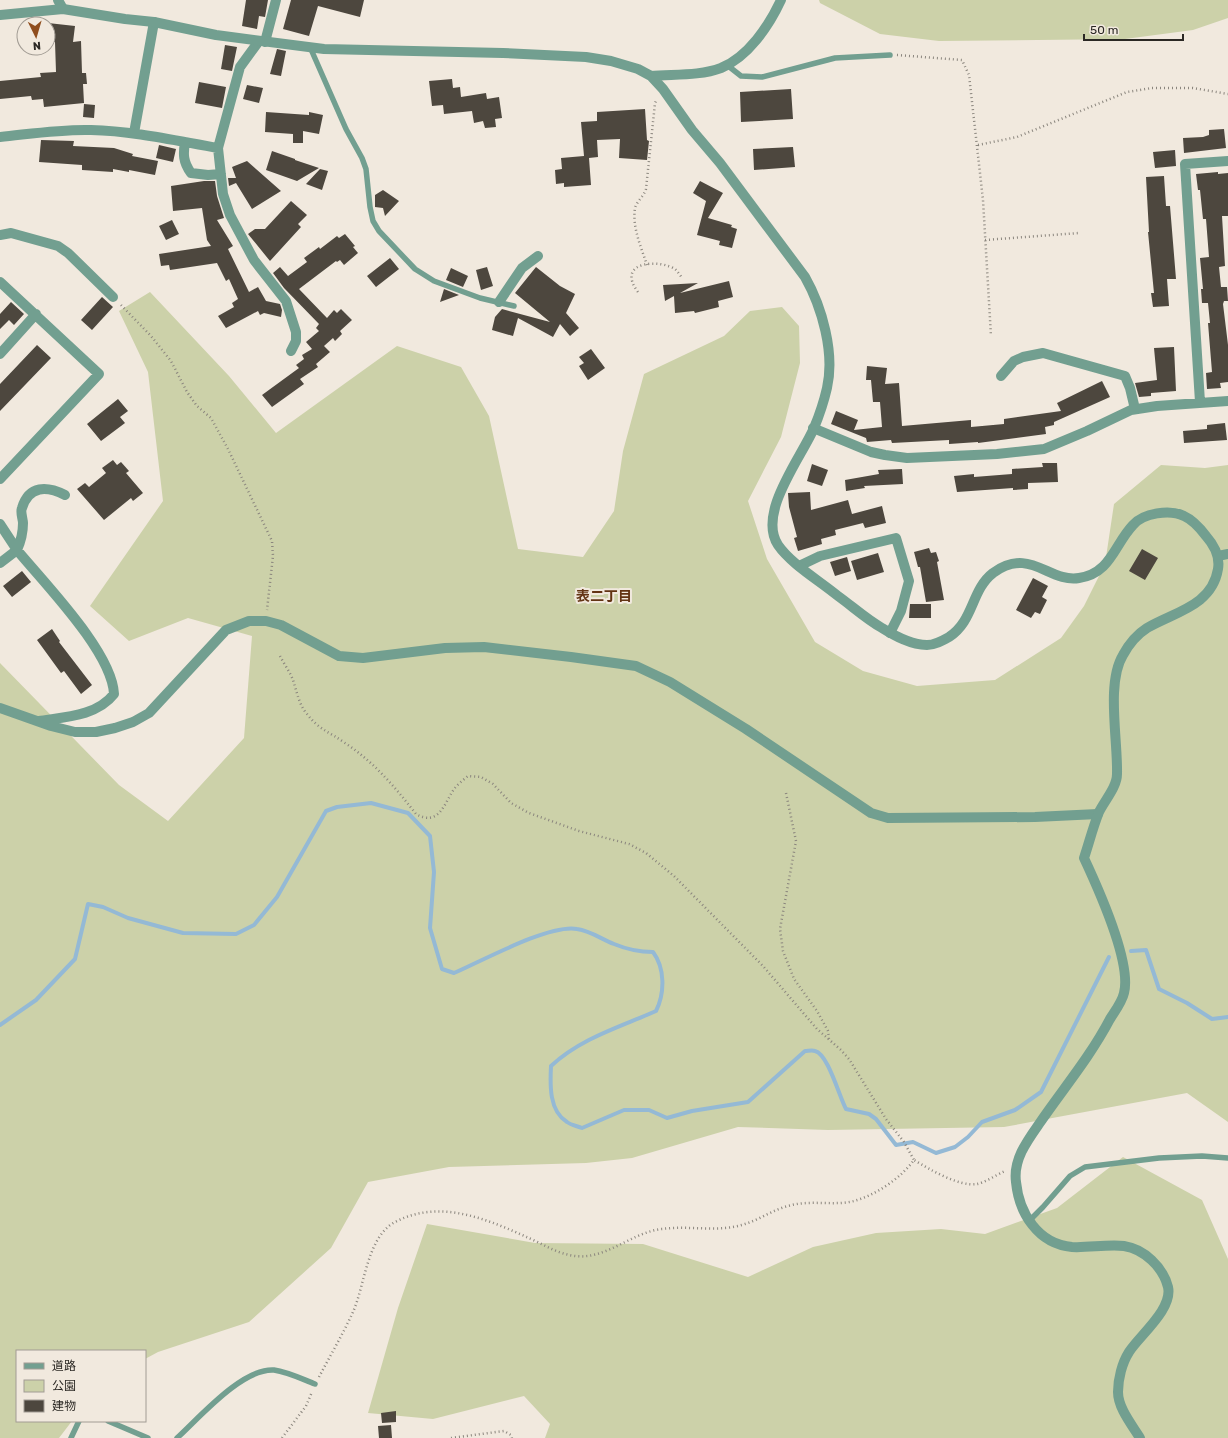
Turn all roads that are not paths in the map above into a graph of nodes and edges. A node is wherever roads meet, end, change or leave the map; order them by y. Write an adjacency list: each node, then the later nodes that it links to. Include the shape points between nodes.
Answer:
1 (276, 0): 6 (street)
2 (781, 0): 9 (street, via 752,45)
3 (61, 4): 4 (street); 5 (street, via 125,19)
4 (0, 16)
5 (154, 22): 6 (street, via 216,36); 11 (street)
6 (262, 41): 7 (street); 14 (street, via 240,67)
7 (310, 47): 10 (street, via 586,58 611,61); 21 (lane, via 346,129 362,158 366,169 373,221 379,231 415,269 434,281 480,298)
8 (890, 55): 9 (lane, via 835,58 762,78 741,76)
9 (727, 65): 10 (street, via 702,72)
10 (651, 76): 30 (street, via 720,163 800,271 814,294 827,337 828,376)
11 (134, 133): 12 (street, via 91,130); 13 (street)
12 (0, 137)
13 (185, 142): 14 (street); 16 (street, via 183,156 191,172)
14 (218, 148): 16 (street)
15 (1228, 161): 28 (street, via 1185,164)
16 (222, 174): 24 (street, via 225,203 239,234 254,260 286,301 296,332 296,341)
17 (0, 235): 20 (street, via 11,233 58,246)
18 (538, 256): 21 (street, via 522,268)
19 (0, 282): 23 (street)
20 (113, 297)
21 (499, 302): 22 (lane)
22 (514, 306)
23 (36, 314): 25 (street); 31 (street, via 99,374)
24 (291, 351)
25 (0, 354)
26 (1001, 376): 29 (street, via 1014,361 1043,353 1125,376)
27 (1228, 401): 28 (street)
28 (1200, 402): 29 (street)
29 (1135, 409): 30 (street, via 1044,449 997,454 907,458 885,455 871,452)
30 (814, 428): 37 (street, via 793,466 774,509 772,520 777,544)
31 (0, 479)
32 (65, 495): 34 (street, via 45,488 30,494 21,508 23,536)
33 (0, 524): 34 (street)
34 (17, 550): 36 (street); 40 (street, via 96,647 114,683 114,694 107,703 96,709)
35 (1223, 555): 38 (street, via 1186,516 1176,513 1156,514 1133,524 1106,565 1087,576 1070,579 1026,563 1000,568 985,580 962,626 944,640 927,645 916,644); 41 (street, via 1214,580 1203,599 1145,629 1120,658 1115,674 1114,706 1117,780)
36 (0, 563)
37 (799, 566): 38 (street); 38 (street, via 820,556 896,538 909,581 901,611)
38 (890, 633)
39 (0, 708): 40 (street)
40 (37, 721): 41 (street, via 75,732 96,732 133,722 156,707 226,630 249,621 266,621 281,625 339,656 363,658 445,648 484,647 636,666 670,682 746,729 871,813 888,818)
41 (1098, 814): 43 (street, via 1084,858 1099,891 1122,959 1126,980 1124,994 1095,1048 1026,1144 1016,1166 1016,1182 1022,1211)
42 (1228, 1158): 43 (lane, via 1159,1158 1085,1167 1070,1176)
43 (1028, 1221): 50 (street, via 1032,1228 1049,1240 1070,1247 1124,1246 1145,1254 1159,1269 1168,1288 1166,1307 1128,1354 1120,1372 1118,1393 1124,1412)
44 (315, 1384): 49 (lane, via 275,1370 260,1372 221,1395)
45 (79, 1422): 47 (lane)
46 (110, 1422): 48 (lane)
47 (71, 1438)
48 (148, 1438)
49 (177, 1438)
50 (1140, 1438)

